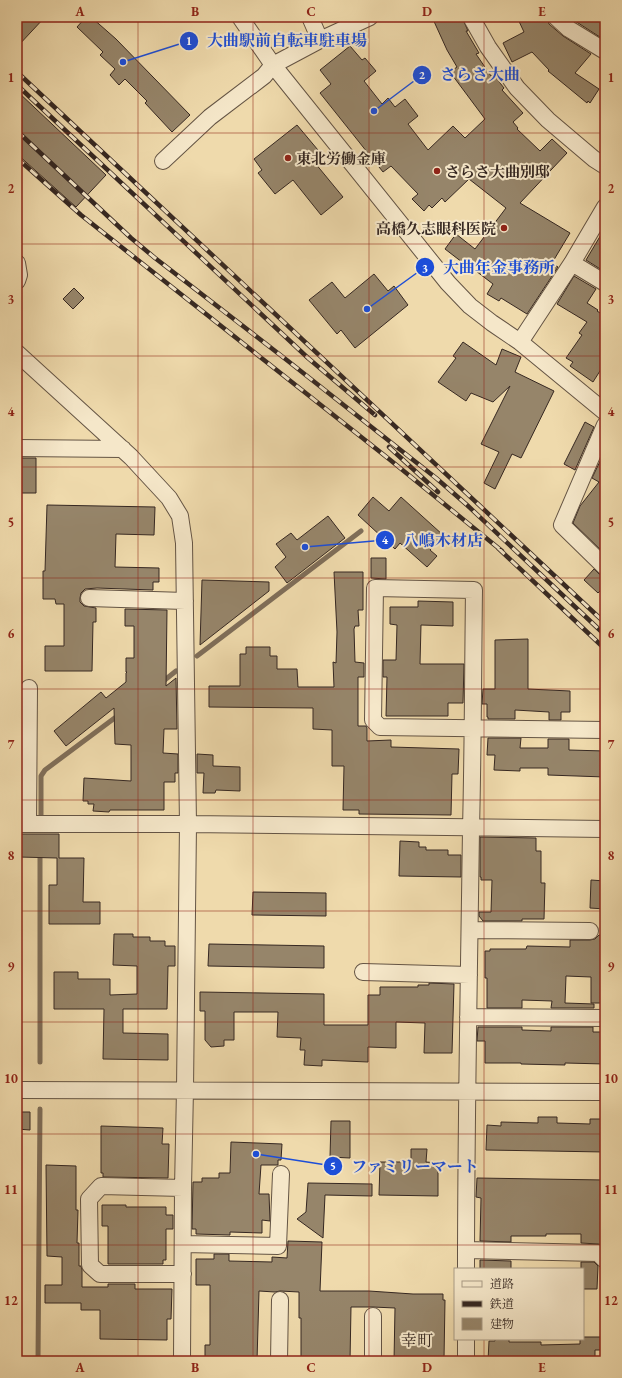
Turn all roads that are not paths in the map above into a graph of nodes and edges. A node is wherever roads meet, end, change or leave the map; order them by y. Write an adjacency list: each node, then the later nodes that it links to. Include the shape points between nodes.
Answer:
1 (240, 17): 8 (street)
2 (310, 17): 6 (street)
3 (370, 17): 6 (street)
4 (471, 17): 10 (street, via 488,47 517,88 548,120)
5 (556, 17): 7 (street, via 569,29)
6 (320, 40): 8 (street)
7 (605, 51)
8 (273, 65): 9 (street, via 264,76 210,118); 16 (street, via 448,283 470,306)
9 (163, 161)
10 (605, 166)
11 (605, 207): 13 (street)
12 (17, 263): 14 (street)
13 (572, 263): 15 (street); 16 (street)
14 (17, 281)
15 (605, 283)
16 (520, 342): 18 (street)
17 (17, 352): 21 (street)
18 (605, 412)
19 (605, 425): 22 (street, via 562,525)
20 (17, 448): 21 (street)
21 (122, 449): 24 (street, via 168,498 180,516 184,543)
22 (605, 567)
23 (89, 598): 24 (street)
24 (185, 600): 29 (street)
25 (29, 688): 28 (street)
26 (472, 728): 26 (street, via 380,727 373,720 375,588 474,590); 27 (street); 30 (street)
27 (605, 730)
28 (23, 824): 29 (street)
29 (188, 824): 30 (street); 38 (street)
30 (472, 828): 31 (street); 32 (street)
31 (605, 830)
32 (470, 930): 33 (street); 35 (street)
33 (590, 931)
34 (364, 972): 35 (street)
35 (469, 974): 36 (street)
36 (468, 1017): 37 (street); 40 (street)
37 (605, 1018)
38 (185, 1089): 39 (street); 40 (street); 43 (street)
39 (17, 1090)
40 (467, 1091): 41 (street); 45 (street)
41 (605, 1092)
42 (281, 1174): 44 (street, via 278,1246)
43 (183, 1188): 44 (street); 48 (street, via 101,1186 89,1199 90,1266 100,1274)
44 (183, 1244): 48 (street)
45 (466, 1250): 46 (street, via 598,1252); 47 (street)
46 (605, 1260)
47 (466, 1268)
48 (183, 1274): 52 (street)
49 (280, 1300): 53 (street)
50 (373, 1316): 54 (street)
51 (466, 1340): 55 (street)
52 (182, 1361)
53 (279, 1361)
54 (373, 1361)
55 (466, 1361)

